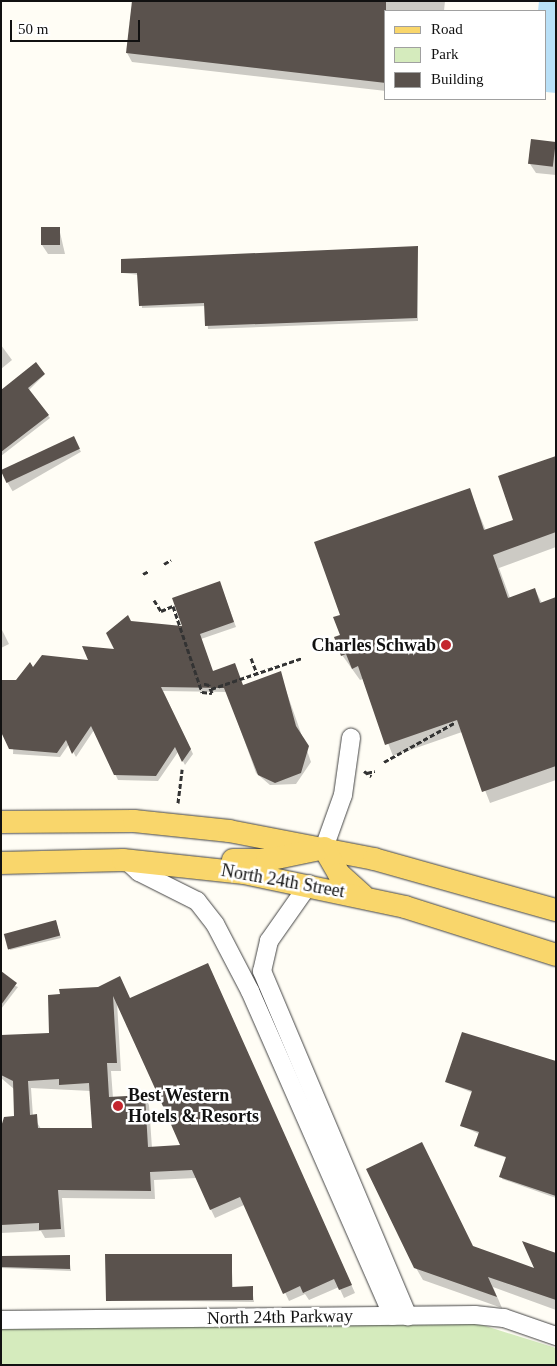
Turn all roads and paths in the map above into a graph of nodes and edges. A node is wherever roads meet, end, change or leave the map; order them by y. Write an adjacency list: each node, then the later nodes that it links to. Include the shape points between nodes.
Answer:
1 (171, 560): 2 (path)
2 (164, 564)
3 (148, 571): 4 (path)
4 (143, 574)
5 (154, 600): 9 (path, via 161,611 173,606)
6 (251, 658): 8 (path)
7 (302, 658): 8 (path)
8 (257, 674): 10 (path)
9 (202, 683): 10 (path); 10 (path, via 204,695 212,693)
10 (211, 689)
11 (456, 722): 13 (path)
12 (351, 738): 21 (street, via 343,795)
13 (384, 762)
14 (362, 768): 17 (path)
15 (182, 769): 19 (path)
16 (375, 772): 17 (path)
17 (367, 773): 18 (path)
18 (371, 776)
19 (178, 803)
20 (1, 822): 21 (main road, via 167,824)
21 (324, 848): 23 (main road, via 267,860 182,857); 26 (main road, via 339,874); 27 (main road, via 473,884)
22 (126, 860): 23 (main road, North 24th Street); 24 (main road, North 24th Street); 29 (street, via 138,872 197,901 215,924 250,991)
23 (155, 862): 25 (main road, North 24th Street)
24 (1, 863)
25 (309, 884): 26 (main road, North 24th Street); 29 (street, via 269,941 262,971)
26 (363, 896): 28 (main road, North 24th Street)
27 (556, 910)
28 (556, 955)
29 (401, 1316): 30 (street, North 24th Parkway); 31 (street, North 24th Parkway, via 504,1318)
30 (1, 1320)
31 (556, 1336)

